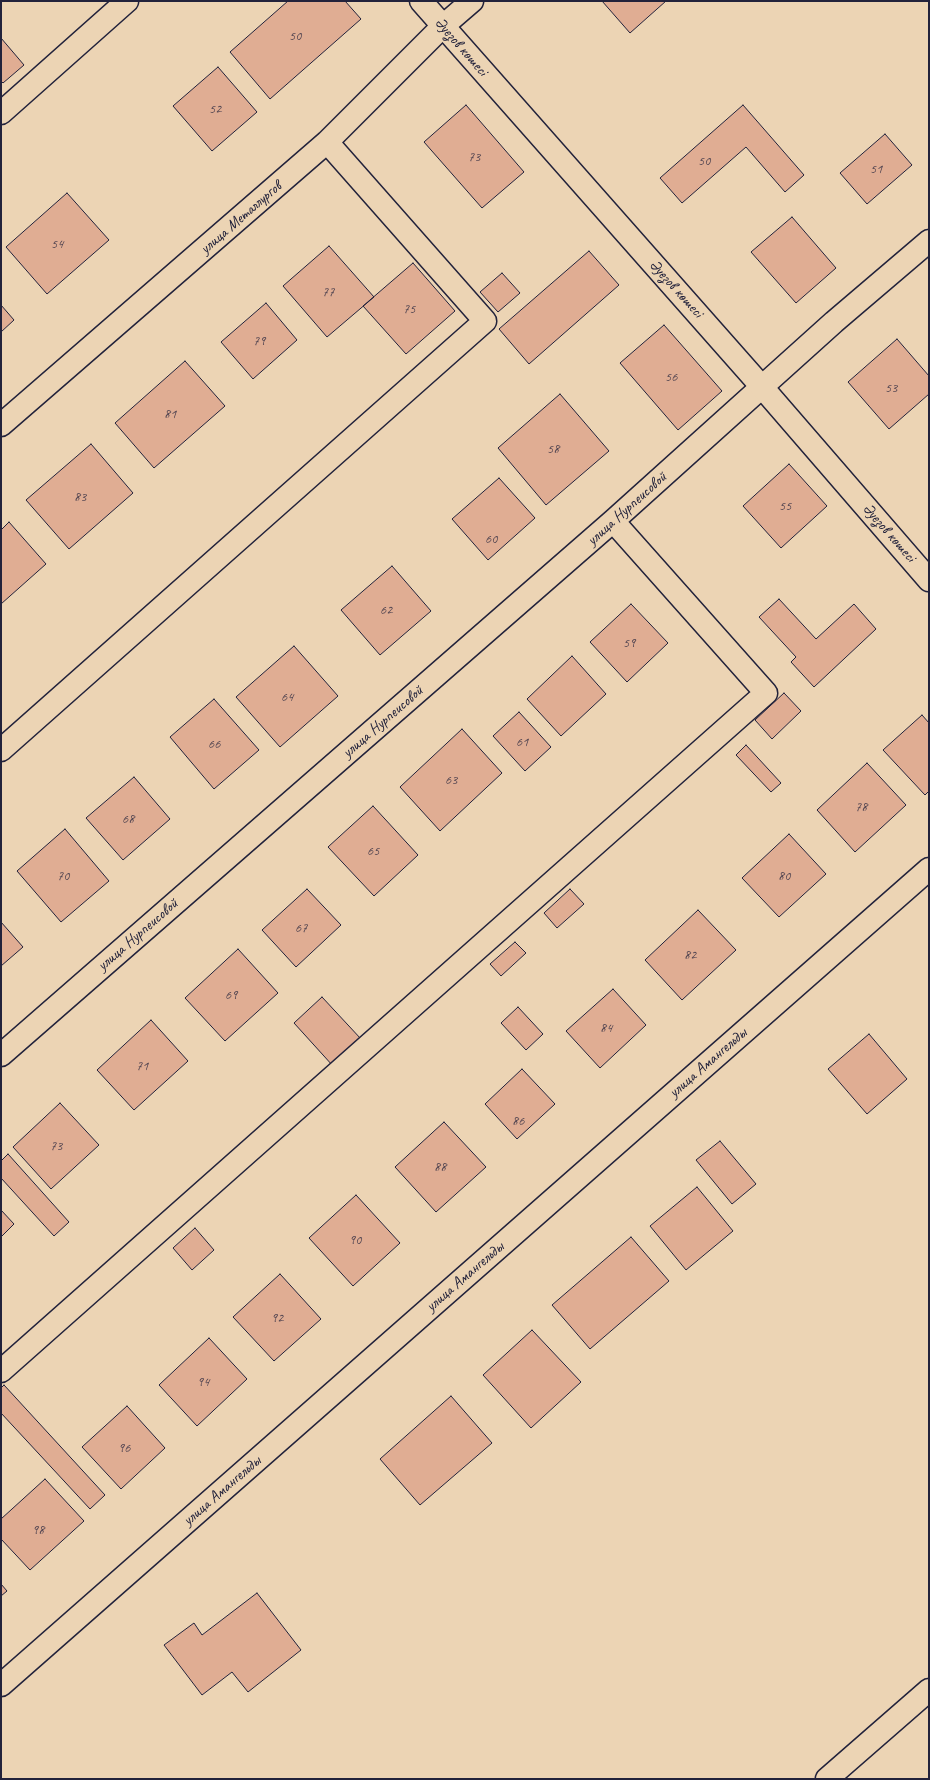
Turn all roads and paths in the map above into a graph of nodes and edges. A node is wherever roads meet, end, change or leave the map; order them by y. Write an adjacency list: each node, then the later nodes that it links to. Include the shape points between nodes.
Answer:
1 (127, 1): 5 (street)
2 (421, 1): 4 (street, Әуезов көшесі)
3 (472, 1): 4 (street, улица Металлургов)
4 (443, 26): 6 (street, улица Металлургов); 8 (street, Әуезов көшесі)
5 (1, 112)
6 (327, 142): 9 (street, улица Металлургов); 12 (street, via 485,321)
7 (929, 241): 8 (street, улица Нурпеисовой)
8 (762, 387): 10 (street, улица Нурпеисовой); 11 (street, Әуезов көшесі)
9 (1, 425)
10 (613, 521): 14 (street, улица Нурпеисовой); 15 (street, via 766,693)
11 (929, 580)
12 (1, 750)
13 (929, 869): 16 (street, улица Амангельды)
14 (1, 1055)
15 (1, 1371)
16 (1, 1685)
17 (929, 1690): 18 (street)
18 (827, 1779)

